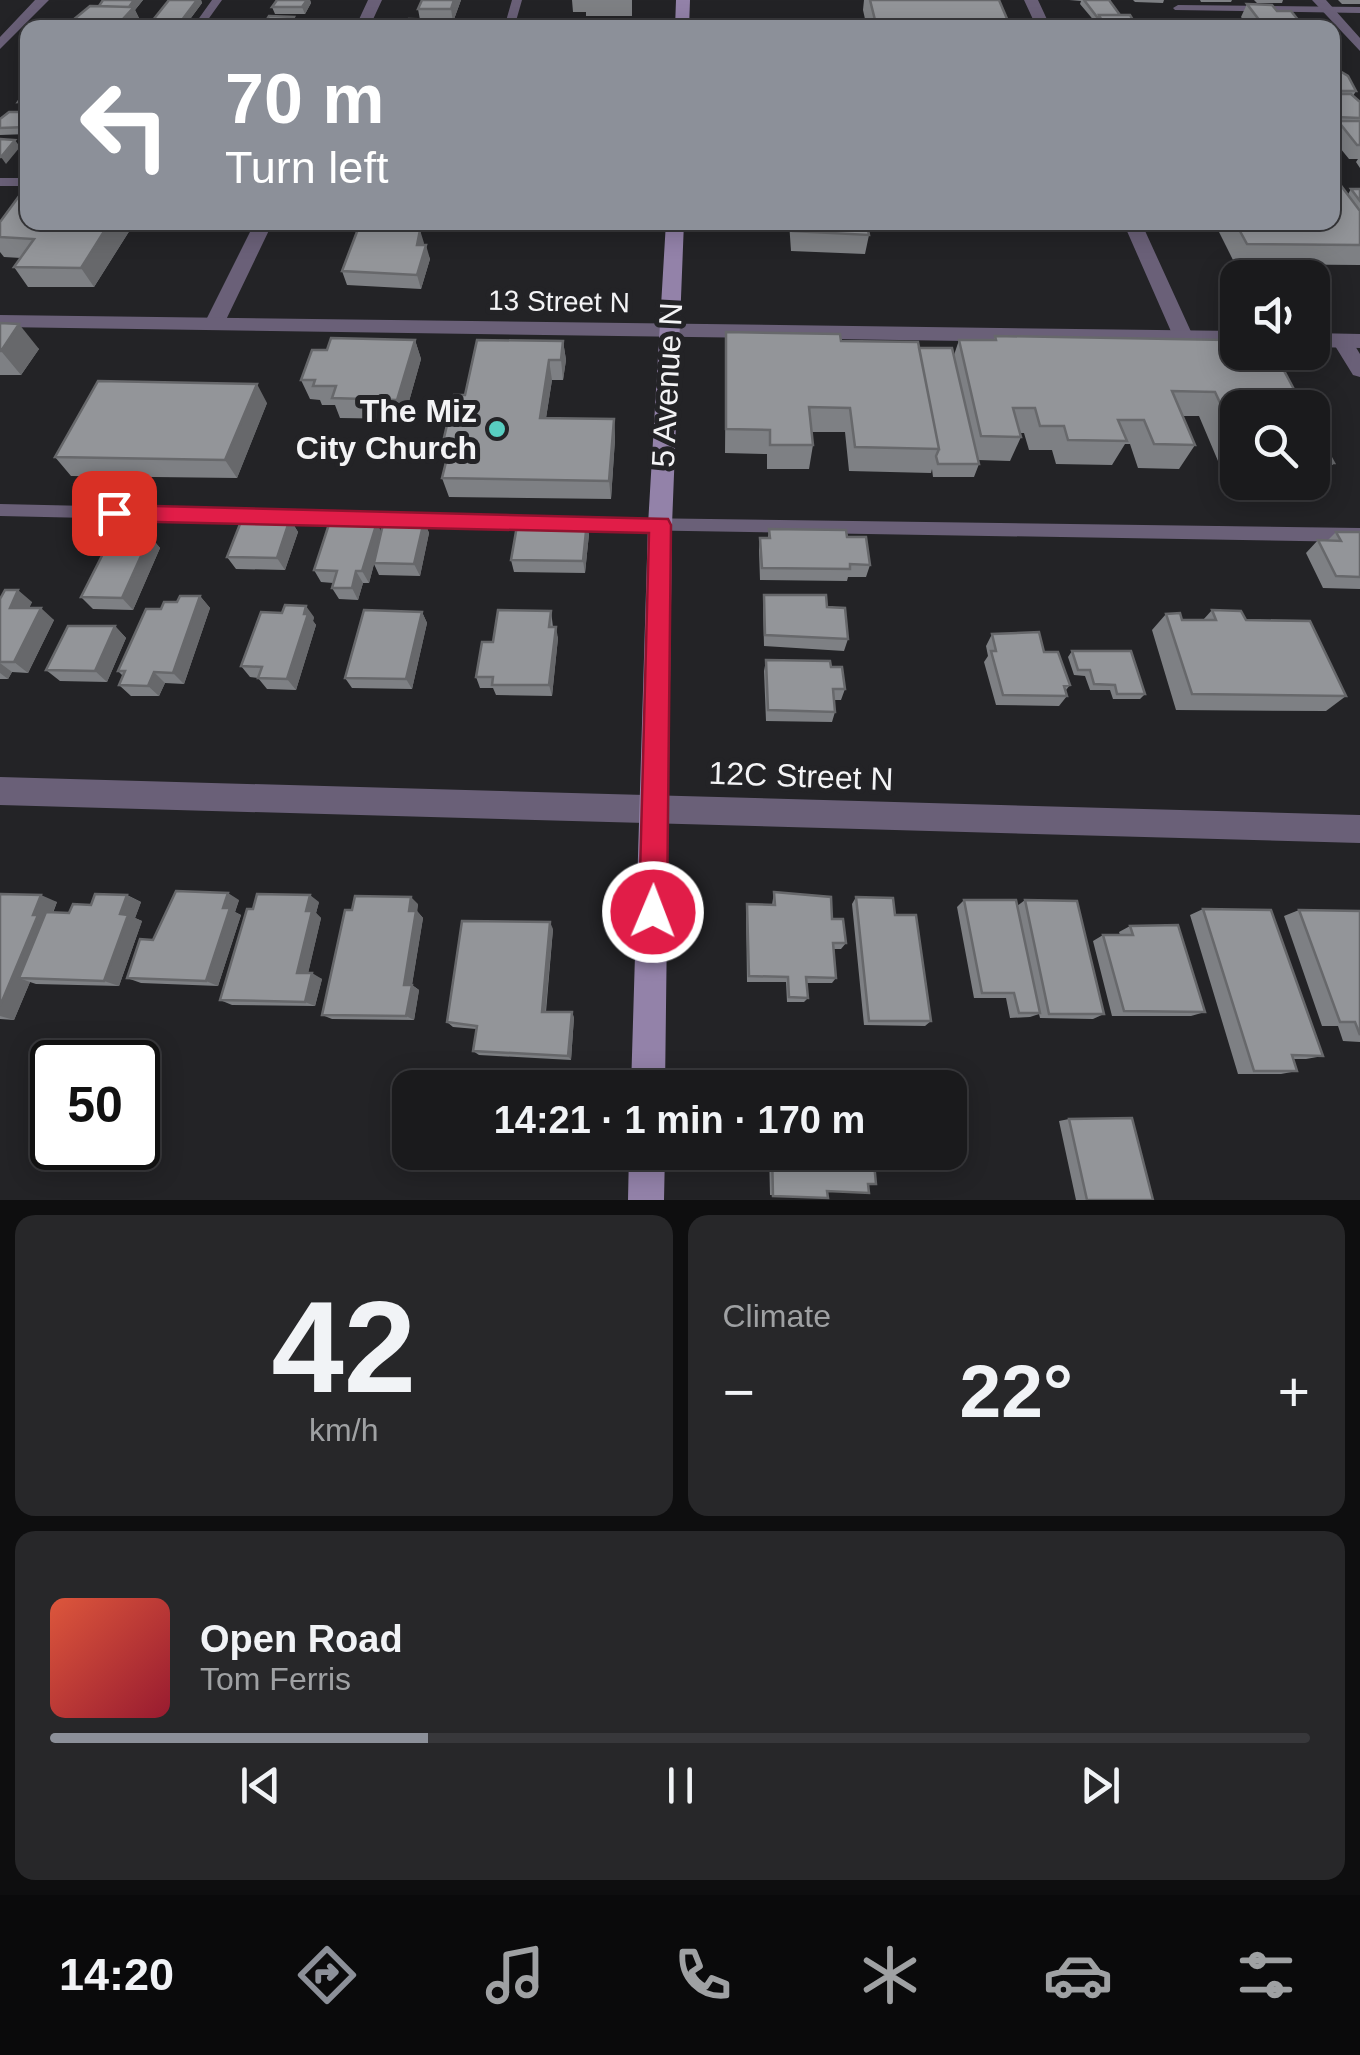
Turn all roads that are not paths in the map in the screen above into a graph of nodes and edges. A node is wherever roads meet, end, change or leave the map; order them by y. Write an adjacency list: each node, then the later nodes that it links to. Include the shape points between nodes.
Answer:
1 (42, 0): 5 (street)
2 (1323, 5): 3 (lane); 4 (lane)
3 (1179, 8)
4 (1360, 10)
5 (23, 20)
6 (20, 24): 8 (street)
7 (1340, 25): 9 (street)
8 (0, 45)
9 (1360, 48)
10 (260, 230): 14 (street)
11 (675, 230): 15 (main road, 5 Avenue N)
12 (1136, 230): 16 (street)
13 (0, 321): 14 (street, 13 Street N)
14 (214, 324): 15 (street, 13 Street N)
15 (671, 330): 16 (street, 13 Street N); 21 (main road, 5 Avenue N)
16 (1183, 336): 17 (street, 13 Street N)
17 (1220, 337)
18 (1351, 341): 19 (street)
19 (1360, 370)
20 (0, 510): 21 (lane)
21 (660, 525): 22 (lane); 24 (main road, 5 Avenue N)
22 (1360, 535)
23 (0, 791): 24 (street, 12C Street N)
24 (656, 806): 25 (street, 12C Street N); 26 (main road, 5 Avenue N)
25 (1360, 829)
26 (649, 1070)
27 (647, 1170): 28 (main road)
28 (646, 1200)

